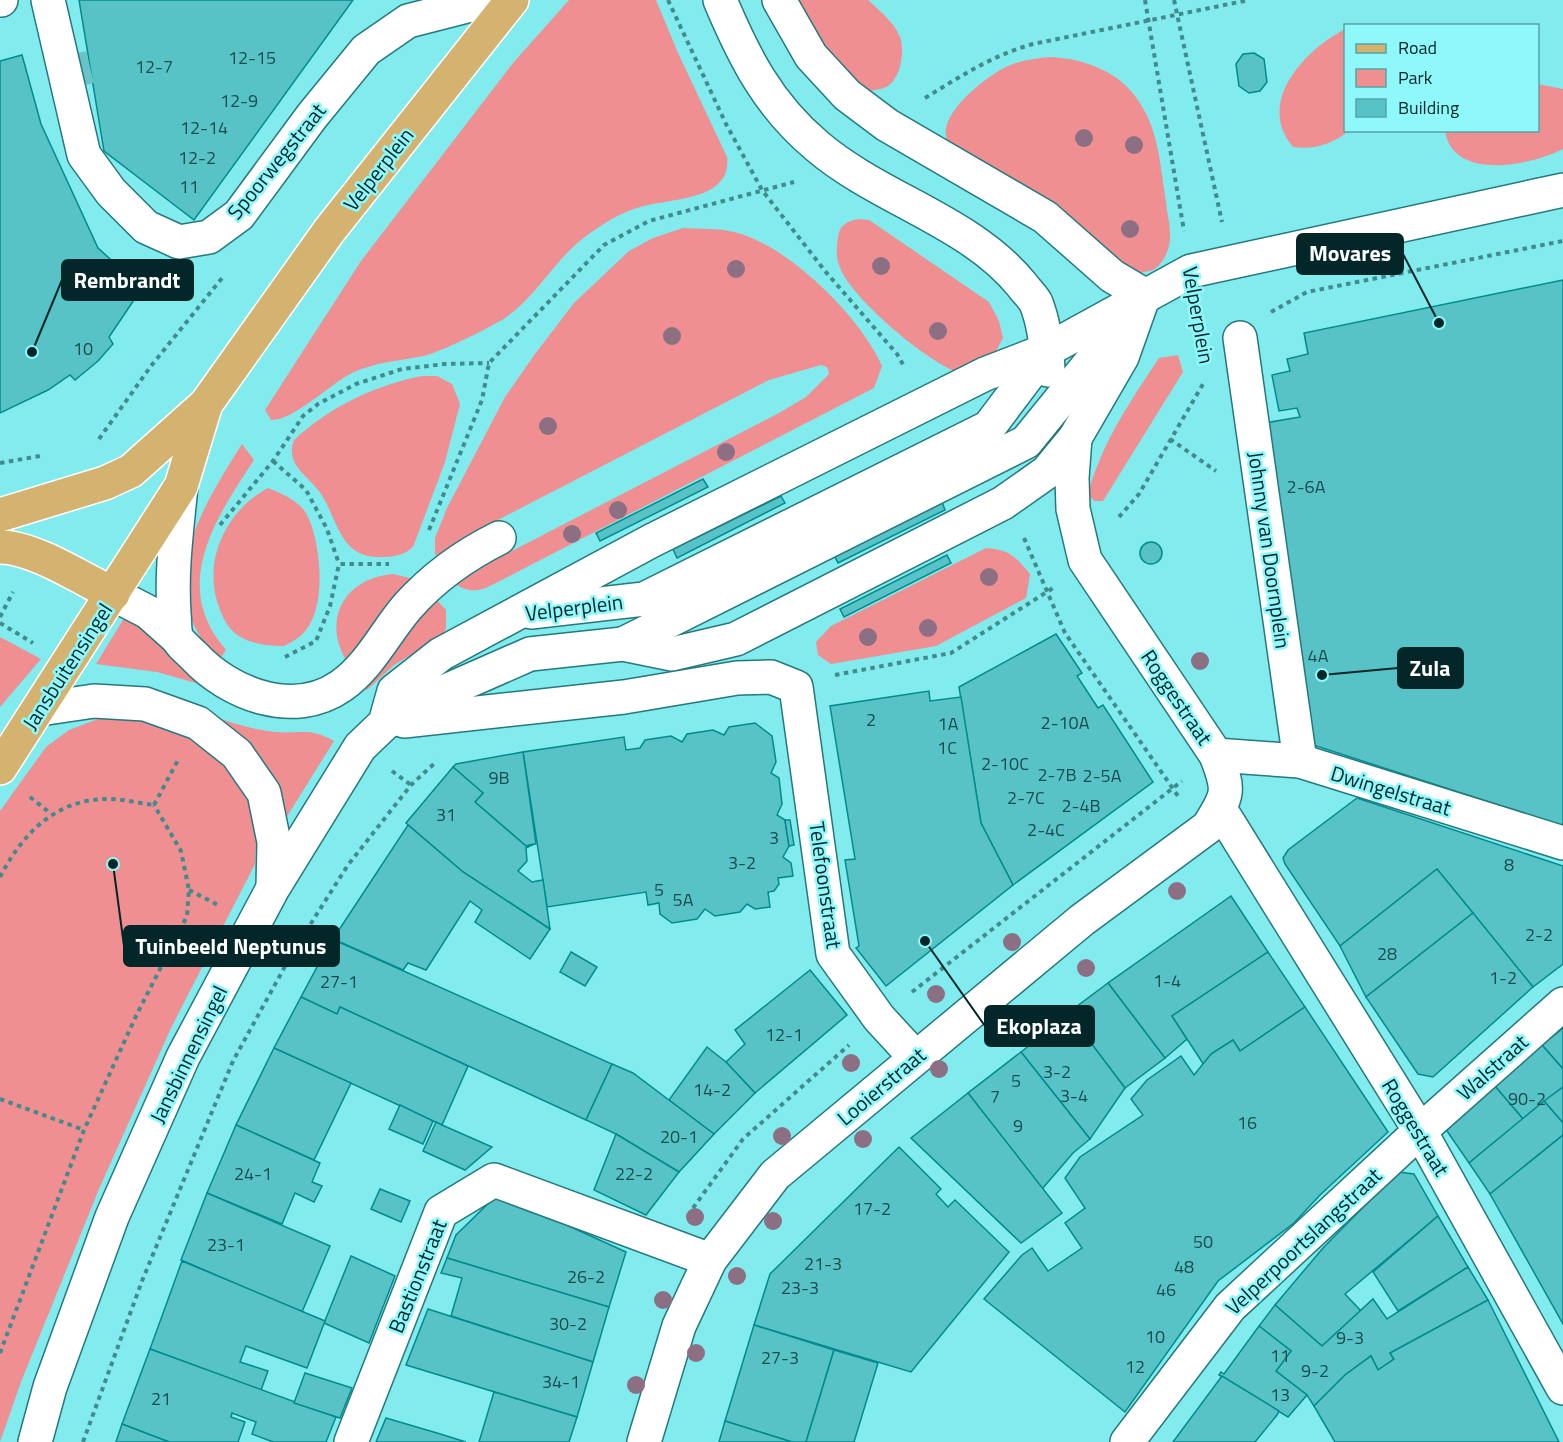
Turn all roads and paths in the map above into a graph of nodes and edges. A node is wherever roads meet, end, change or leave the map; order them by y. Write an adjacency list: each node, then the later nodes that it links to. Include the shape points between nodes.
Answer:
1 (48, 0): 2 (street, Spoorwegstraat, via 84,155 111,192 146,227 179,242 209,237 239,215 366,50 408,21)
2 (490, 0)
3 (512, 0): 24 (main road, Velperplein, via 329,231)
4 (668, 0): 14 (path, via 726,124)
5 (720, 0): 13 (street, via 759,81 816,146)
6 (779, 0): 12 (street, via 811,56 847,95)
7 (1145, 0): 11 (path, Velperplein)
8 (1174, 0): 10 (path, Velperplein)
9 (1248, 0): 10 (path)
10 (1178, 14): 11 (path); 17 (path, Velperplein)
11 (1150, 20): 12 (path, via 1007,51 895,116); 18 (path, Velperplein)
12 (887, 125): 19 (street, via 1045,217 1112,276)
13 (840, 163): 14 (path, via 808,178); 21 (street, via 1007,266 1036,302)
14 (762, 190): 22 (path, via 649,221 604,245); 23 (path, via 897,354)
15 (1563, 190): 17 (street)
16 (1563, 241): 20 (path, Velperplein, via 1307,292 1252,324)
17 (1233, 262): 18 (street)
18 (1191, 272): 19 (street)
19 (1144, 295): 21 (street); 25 (street); 26 (street, Velperplein, via 1122,357)
20 (1240, 338): 35 (path, Velperplein, via 1209,374 1138,494); 49 (street, Johnny van Doornplein)
21 (1047, 350): 25 (street); 40 (street, Velperplein, via 985,374); 40 (street, Velperplein, via 989,427 644,599)
22 (489, 363): 27 (path, via 402,369 356,384 303,416); 33 (path, via 482,400)
23 (908, 373)
24 (206, 404): 28 (main road, Velperplein); 29 (main road, via 131,471 105,483)
25 (1048, 417): 43 (street, Velperplein, via 1026,442)
26 (1075, 438): 35 (street, Velperplein, via 1073,509); 43 (street, Velperplein, via 1047,472 1003,503 736,639 672,654)
27 (273, 461): 31 (path, via 219,526); 36 (path, via 306,490 327,529)
28 (181, 486): 39 (main road, Velperplein); 42 (street, via 172,586)
29 (0, 515)
30 (1021, 533): 53 (path, via 1065,633)
31 (216, 535)
32 (499, 538): 42 (street, via 477,549 433,582 341,686 310,700 266,699 224,682 208,672)
33 (426, 539)
34 (0, 547): 39 (main road, via 34,555)
35 (1085, 560): 47 (street, Roggestraat)
36 (339, 564): 37 (path); 44 (path, via 330,606 316,641 287,657)
37 (395, 564)
38 (16, 585): 41 (path)
39 (113, 594): 42 (street, via 148,612); 45 (main road, Jansbuitensingel)
40 (512, 615): 46 (street, via 441,654 394,691)
41 (0, 617)
42 (176, 637)
43 (623, 644): 46 (street, via 530,654)
44 (276, 656)
45 (40, 710): 50 (main road, Jansbuitensingel); 56 (street, via 94,700 145,704 198,723 237,753 264,793 274,842)
46 (385, 723): 56 (street, Jansbinnensingel, via 360,747); 60 (street, Telefoonstraat, via 624,697 737,678 771,677 796,687 833,954 879,1018)
47 (1216, 754): 49 (street, Dwingelstraat); 53 (street, Roggestraat, via 1227,791)
48 (443, 755): 68 (path, Jansbinnensingel, via 411,785 348,865 294,950 233,1061 142,1281)
49 (1300, 761): 54 (street, Dwingelstraat)
50 (0, 768)
51 (25, 793): 52 (path)
52 (50, 813): 55 (path, via 13,852); 57 (path, via 82,801 108,798 154,805 181,851)
53 (1211, 821): 60 (street, Looierstraat, via 1082,920); 63 (street, Roggestraat)
54 (1563, 843)
55 (0, 877)
56 (273, 888): 67 (street, Jansbinnensingel, via 183,1057 112,1217 50,1388)
57 (189, 890): 58 (path); 62 (path, via 187,916)
58 (221, 907)
59 (1563, 1004): 63 (street, Walstraat)
60 (915, 1057): 64 (street, Looierstraat, via 775,1175)
61 (0, 1099): 62 (path)
62 (84, 1130): 65 (path)
63 (1420, 1131): 66 (street, Roggestraat); 71 (street, Velperpoortslangstraat, via 1230,1307)
64 (710, 1260): 69 (street, Bastionstraat, via 494,1180 441,1212); 70 (street, Looierstraat, via 679,1326)
65 (0, 1353)
66 (1563, 1388)
67 (35, 1442)
68 (83, 1442)
69 (351, 1442)
70 (644, 1442)
71 (1127, 1442)

